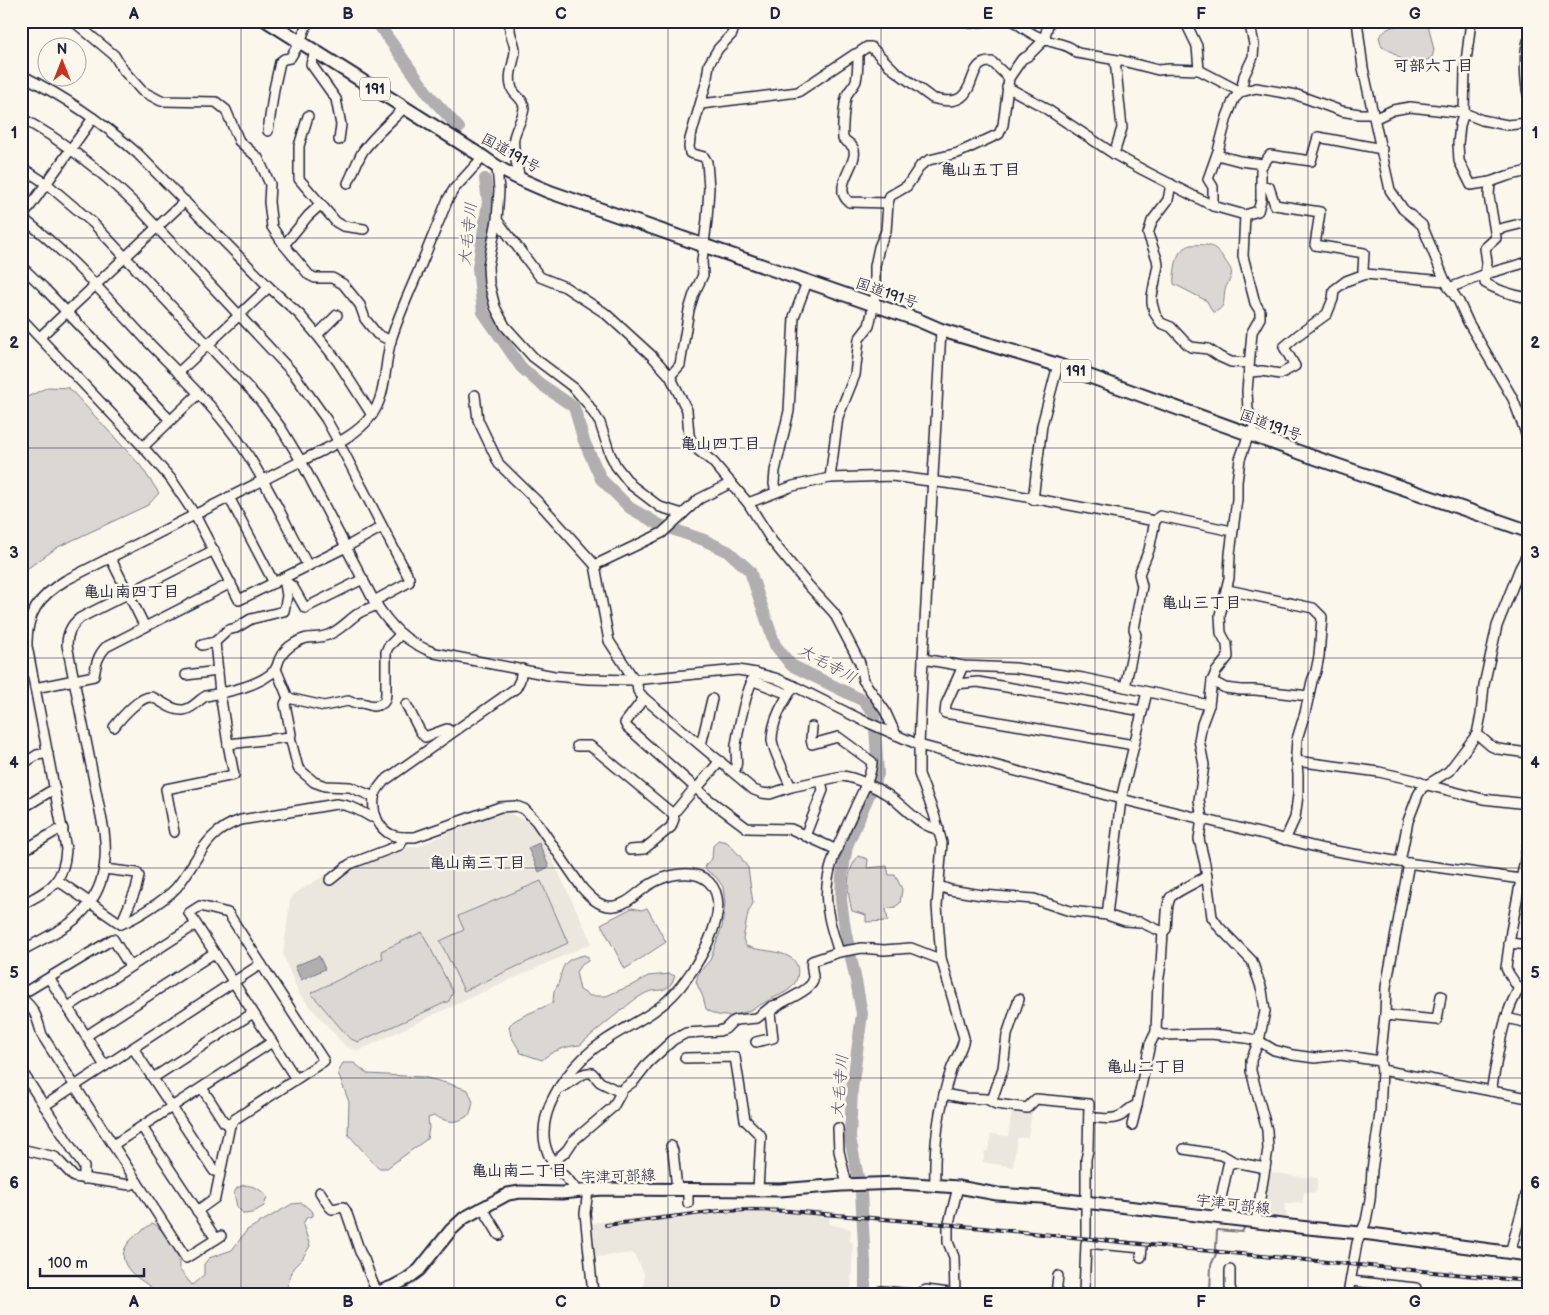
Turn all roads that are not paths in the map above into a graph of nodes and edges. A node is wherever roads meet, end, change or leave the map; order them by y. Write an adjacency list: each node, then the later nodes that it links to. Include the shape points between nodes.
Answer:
1 (73, 21): 61 (street, via 114,55 142,91 160,102 216,102 226,110 239,141 258,158 270,184 272,227)
2 (267, 21): 16 (highway, 国道191号 / 191)
3 (308, 21): 16 (street)
4 (511, 21): 44 (street, via 509,33 515,50 511,67 512,92 521,100 524,110 514,140)
5 (736, 21): 25 (street, via 732,34 718,48 709,64)
6 (964, 21): 7 (street)
7 (986, 21)
8 (1014, 21): 14 (street)
9 (1049, 21): 14 (street)
10 (1185, 21): 20 (street, via 1197,46)
11 (1249, 21): 23 (street, via 1253,57)
12 (1357, 21): 29 (street)
13 (1471, 21): 27 (street)
14 (1044, 40): 19 (street, via 1072,47 1077,53); 22 (street, via 1022,59)
15 (1528, 41): 24 (street)
16 (300, 42): 17 (highway, 国道191号 / 191); 33 (street, via 290,58 280,62)
17 (315, 52): 26 (highway, 国道191号 / 191); 34 (street, via 311,64 336,99 341,125)
18 (855, 54): 25 (street, via 798,92)
19 (1115, 60): 20 (street, via 1158,70); 37 (street, via 1122,128)
20 (1199, 70): 23 (street)
21 (21, 75): 31 (street, via 68,100)
22 (1008, 83): 37 (street); 52 (street, via 999,134 958,153 921,165 907,186 890,196); 52 (street, via 992,62 984,63 977,68 966,93 960,98 939,100 894,70 871,47 858,53 856,82 847,94 844,108 843,139 850,143 854,156 843,190 850,202)
23 (1241, 92): 29 (street, via 1256,88 1297,95 1341,111); 38 (street, via 1234,99 1227,117)
24 (1528, 94)
25 (701, 104): 62 (street, via 689,147 690,153 704,156 707,162 709,188)
26 (404, 108): 39 (highway, 国道191号 / 191); 46 (street, via 376,134 362,153)
27 (1464, 113): 29 (street, via 1410,107); 32 (street, via 1507,124); 45 (street, via 1458,144 1459,161 1471,186)
28 (308, 116): 51 (street, via 299,146 299,179)
29 (1374, 116): 36 (street)
30 (21, 118): 35 (street)
31 (93, 118): 35 (street); 50 (street, via 138,154)
32 (1528, 123)
33 (268, 131)
34 (339, 140)
35 (71, 149): 47 (street); 58 (street, via 108,178)
36 (1382, 149): 40 (street, via 1318,137 1311,161 1270,155); 69 (street, via 1390,190 1403,209 1422,226)
37 (1114, 154): 48 (street)
38 (1217, 155): 40 (street); 53 (street, via 1208,179 1213,187)
39 (483, 157): 42 (highway, 国道191号 / 191); 81 (street, via 448,198)
40 (1263, 164): 49 (street)
41 (21, 167): 47 (street)
42 (497, 168): 44 (highway, 国道191号 / 191); 56 (street)
43 (1528, 170): 45 (street)
44 (520, 180): 62 (highway, 国道191号 / 191)
45 (1490, 182): 60 (street)
46 (348, 183)
47 (47, 184): 55 (street); 63 (street)
48 (1171, 184): 53 (street); 84 (street, via 1168,200 1152,221 1148,234 1158,265 1152,296 1155,314 1191,347 1208,350)
49 (1261, 187): 54 (street, via 1258,211); 66 (street, via 1269,187 1275,205 1320,212 1315,244 1364,253)
50 (185, 201): 58 (street); 71 (street)
51 (321, 204): 59 (street, via 336,222); 61 (street)
52 (888, 204): 73 (street, via 886,231 874,274)
53 (1213, 206): 54 (street)
54 (1245, 215): 84 (street, via 1243,256 1260,311 1252,332)
55 (22, 218): 70 (street)
56 (497, 220): 86 (street, via 540,277 565,287 605,313); 105 (street, via 488,266 489,283 505,326 533,357 574,388 587,403 600,422 616,466 631,485 660,507)
57 (1528, 222): 60 (street)
58 (157, 228): 63 (street); 75 (street)
59 (364, 229)
60 (1495, 230): 67 (street, via 1496,238 1485,248)
61 (284, 246): 81 (street, via 310,275 332,278 344,284 377,334)
62 (704, 246): 68 (highway, 国道191号 / 191); 86 (street, via 703,275 689,310 680,365)
63 (126, 256): 70 (street); 82 (street)
64 (1528, 262): 67 (street)
65 (21, 266): 74 (street)
66 (1365, 274): 69 (street); 84 (street, via 1334,290 1327,314 1284,347 1294,366 1280,374)
67 (1486, 274): 69 (street); 72 (street, via 1485,283 1495,289)
68 (807, 282): 73 (highway, 国道191号 / 191); 100 (street, via 794,317 789,410 774,471)
69 (1447, 284): 92 (street, via 1513,399)
70 (95, 286): 74 (street); 85 (street)
71 (269, 287): 75 (street); 79 (street)
72 (1528, 298)
73 (873, 305): 78 (highway, 国道191号 / 191); 96 (street, via 869,326 859,339 855,375 838,416)
74 (67, 312): 80 (street); 90 (street)
75 (239, 314): 82 (street); 93 (street, via 294,374)
76 (337, 315): 79 (street)
77 (21, 318): 80 (street)
78 (941, 330): 83 (highway, 国道191号 / 191); 98 (street)
79 (317, 335): 89 (street)
80 (40, 337): 94 (street)
81 (390, 341): 89 (street, via 383,387)
82 (208, 344): 85 (street); 95 (street, via 259,399)
83 (1058, 365): 91 (highway, 国道191号 / 191); 102 (street, via 1042,425)
84 (1250, 367): 91 (street, via 1248,410 1255,423)
85 (178, 373): 87 (street)
86 (670, 376): 99 (street, via 687,410 689,435 698,450)
87 (198, 394): 90 (street); 97 (street, via 233,434)
88 (475, 395): 114 (street, via 478,420 499,464)
89 (372, 416): 93 (street)
90 (170, 420): 94 (street)
91 (1250, 435): 108 (street, via 1240,459); 109 (highway, 国道191号 / 191)
92 (1528, 439)
93 (338, 441): 95 (street); 107 (street)
94 (143, 447): 104 (street)
95 (300, 461): 97 (street); 110 (street)
96 (830, 478): 98 (street, via 892,476); 100 (street)
97 (263, 479): 101 (street); 115 (street)
98 (932, 481): 102 (street); 127 (street)
99 (730, 483): 103 (street); 105 (street, via 700,499)
100 (776, 492): 103 (street)
101 (229, 497): 104 (street); 119 (street)
102 (1034, 500): 106 (street)
103 (748, 503): 154 (street, via 772,541 834,613 860,663 863,680 885,710)
104 (196, 515): 111 (street); 113 (street)
105 (681, 515): 114 (street, via 662,533)
106 (1155, 521): 108 (street, via 1160,516); 139 (street, via 1149,550 1139,574 1142,586)
107 (382, 527): 110 (street); 122 (street, via 409,582)
108 (1232, 531): 120 (street)
109 (1528, 531)
110 (346, 547): 115 (street); 116 (street)
111 (214, 550): 118 (street); 121 (street)
112 (1528, 553): 155 (street, via 1498,626)
113 (110, 558): 121 (street); 140 (street, via 52,588 35,608 27,635)
114 (595, 565): 135 (street, via 609,641)
115 (308, 566): 117 (street)
116 (363, 579): 117 (street, via 305,608); 122 (street)
117 (285, 580): 119 (street); 125 (street, via 287,596 284,611 251,619 228,630)
118 (231, 583): 119 (street, via 239,600); 123 (street)
119 (274, 583)
120 (1228, 590): 136 (street, via 1220,624 1228,644 1228,657); 144 (street, via 1304,605 1322,617 1319,656)
121 (128, 594): 123 (street); 134 (street, via 73,624 67,638)
122 (376, 603): 124 (street); 129 (street, via 329,635 307,637 294,643 280,658)
123 (145, 627): 134 (street, via 106,646 95,664 94,676)
124 (400, 634): 130 (street, via 435,653); 145 (street, via 386,652 383,703 373,706 348,701 324,706)
125 (215, 642): 126 (street); 131 (street)
126 (202, 645)
127 (923, 659): 128 (street); 159 (street)
128 (963, 666): 137 (street); 139 (street, via 1023,669)
129 (276, 669): 142 (street, via 247,687); 145 (street)
130 (522, 670): 135 (street, via 554,676); 153 (street, via 516,688)
131 (218, 671): 132 (street); 142 (street)
132 (186, 675)
133 (754, 677): 135 (street, via 738,670); 138 (street, via 774,678); 143 (street); 167 (street, via 749,685 736,746)
134 (74, 680): 140 (street); 192 (street, via 104,831)
135 (633, 680): 146 (street)
136 (1212, 682): 144 (street, via 1225,688); 149 (street)
137 (955, 684): 150 (street, via 978,682); 160 (street, via 945,713)
138 (794, 686): 143 (street); 154 (street)
139 (1125, 687): 141 (street)
140 (35, 688): 162 (street)
141 (1147, 692): 149 (street); 150 (street)
142 (220, 693): 151 (street, via 201,698 193,707 182,710 150,696 143,698); 157 (street)
143 (788, 694): 171 (street, via 781,706 772,741)
144 (1309, 696): 165 (street, via 1297,739)
145 (288, 698): 156 (street, via 285,704)
146 (644, 698): 158 (street); 172 (street, via 626,727)
147 (712, 698): 158 (street)
148 (406, 704): 153 (street, via 425,737 447,728)
149 (1209, 706): 180 (street, via 1199,740 1204,765 1199,800)
150 (1142, 711): 160 (street)
151 (114, 727)
152 (812, 727): 169 (street, via 812,744 838,737 872,762)
153 (452, 732): 174 (street, via 384,781)
154 (893, 734): 159 (street)
155 (1476, 734): 163 (street, via 1498,749); 170 (street, via 1449,771)
156 (290, 737): 157 (street); 174 (street, via 298,768 314,782 350,787)
157 (228, 744): 183 (street, via 234,775 166,789)
158 (701, 745): 164 (street)
159 (919, 745): 175 (street); 182 (street, via 919,774)
160 (1134, 745): 175 (street)
161 (577, 746): 178 (street, via 590,746)
162 (48, 753): 166 (street); 173 (street)
163 (1528, 753)
164 (720, 761): 167 (street); 172 (street)
165 (1296, 761): 170 (street, via 1379,772); 186 (street, via 1298,795 1295,818)
166 (21, 765)
167 (734, 772): 171 (street, via 762,793 770,794)
168 (821, 781): 169 (street, via 842,776); 171 (street); 184 (street, via 823,790)
169 (867, 785): 182 (street); 190 (street)
170 (1427, 785): 176 (street); 191 (street, via 1418,795 1408,821)
171 (791, 787)
172 (697, 788): 178 (street); 184 (street, via 747,828 791,829)
173 (55, 790): 177 (street); 181 (street)
174 (374, 797): 179 (street)
175 (1122, 799): 180 (street); 200 (street)
176 (1528, 804)
177 (21, 809)
178 (673, 814): 189 (street, via 671,827 644,849)
179 (376, 816): 185 (street, via 386,832); 201 (street, via 371,817 346,804 336,804 229,824 208,840 176,888)
180 (1202, 819): 186 (street); 193 (street, via 1199,839)
181 (63, 829): 188 (street); 194 (street, via 66,858)
182 (939, 829): 197 (street, via 942,843)
183 (174, 832)
184 (804, 836): 190 (street)
185 (404, 837): 195 (street, via 400,845 350,864); 238 (street, via 431,832 500,807 516,806 536,821 590,897 606,906 620,905 650,884 678,874 696,875 710,883 718,898 718,907 710,938 680,988 662,1005 594,1049 566,1076)
186 (1285, 840): 191 (street)
187 (1528, 844): 196 (street)
188 (23, 848)
189 (630, 850)
190 (837, 850): 207 (street, via 827,883 826,903)
191 (1404, 863): 196 (street); 221 (street)
192 (104, 869): 198 (street, via 96,894); 201 (street, via 140,876)
193 (1207, 876): 203 (street, via 1170,898 1166,930); 228 (street, via 1212,917 1252,961 1262,990 1265,1011)
194 (57, 880): 198 (street); 199 (street, via 46,891)
195 (330, 880)
196 (1524, 880): 204 (street)
197 (939, 886): 200 (street, via 982,895 1034,899 1070,911); 209 (street, via 937,906)
198 (89, 902): 201 (street); 206 (street, via 82,913 67,925)
199 (21, 905)
200 (1107, 915): 203 (street, via 1140,922)
201 (121, 924)
202 (196, 925): 208 (street); 210 (street, via 189,913 200,906 228,913); 211 (street)
203 (1162, 932): 224 (street)
204 (1509, 943): 205 (street); 214 (street, via 1506,968)
205 (1528, 946)
206 (21, 950)
207 (841, 952): 209 (street, via 862,948 911,948); 218 (street, via 812,960 812,984)
208 (214, 953): 213 (street); 225 (street)
209 (941, 958): 241 (street, via 964,1038)
210 (261, 964): 213 (street); 235 (street, via 324,1061)
211 (130, 966): 212 (street, via 113,939); 219 (street)
212 (49, 978): 215 (street); 219 (street)
213 (234, 982): 220 (street); 229 (street)
214 (1523, 988): 222 (street, via 1512,1000)
215 (24, 995): 236 (street, via 36,1014 42,1035)
216 (1441, 996): 221 (street, via 1437,1020)
217 (1019, 999): 243 (street)
218 (780, 1004): 227 (street, via 770,1013 773,1038); 240 (street, via 757,1018 736,1020 719,1031 680,1035)
219 (68, 1007): 225 (street)
220 (253, 1013): 226 (street); 234 (street)
221 (1385, 1015): 231 (street)
222 (1506, 1018): 223 (street); 239 (street)
223 (1528, 1023)
224 (1156, 1032): 228 (street, via 1182,1036 1218,1035); 244 (street, via 1150,1044)
225 (86, 1036): 232 (street)
226 (272, 1042): 235 (street); 237 (street)
227 (756, 1042)
228 (1259, 1042): 231 (street, via 1293,1055 1315,1058 1341,1055); 258 (street, via 1251,1060 1251,1070 1268,1130)
229 (133, 1048): 232 (street); 234 (street)
230 (685, 1058): 267 (street, via 735,1057 745,1120 761,1136)
231 (1381, 1065): 239 (street); 276 (street, via 1380,1114 1370,1200)
232 (106, 1066): 236 (street)
233 (23, 1075): 245 (street)
234 (153, 1078): 246 (street)
235 (296, 1079): 249 (street, via 235,1119)
236 (74, 1086): 245 (street); 252 (street)
237 (202, 1088): 246 (street); 249 (street)
238 (558, 1089): 240 (street, via 587,1072); 257 (street, via 544,1129 544,1140)
239 (1491, 1091): 242 (street)
240 (620, 1092): 257 (street, via 612,1107)
241 (944, 1094): 243 (street); 262 (street, via 937,1126)
242 (1528, 1098)
243 (992, 1100): 247 (street, via 996,1104 1027,1108 1036,1099 1089,1104)
244 (1137, 1105): 247 (street, via 1114,1118); 248 (street)
245 (44, 1106): 260 (street, via 84,1167)
246 (172, 1108): 250 (street); 259 (street, via 214,1171)
247 (1088, 1117): 270 (street)
248 (1132, 1124)
249 (230, 1126): 259 (street)
250 (142, 1127): 252 (street); 273 (street)
251 (838, 1128): 263 (street, via 839,1151)
252 (113, 1145): 261 (street)
253 (671, 1146): 266 (street)
254 (21, 1149): 260 (street, via 55,1157 74,1177)
255 (1184, 1149): 256 (street, via 1222,1155)
256 (1234, 1162): 258 (street); 274 (street, via 1228,1164)
257 (553, 1163): 269 (street)
258 (1265, 1168): 275 (street)
259 (220, 1172): 273 (street, via 215,1198)
260 (84, 1179): 261 (street, via 130,1185)
261 (137, 1182): 273 (street, via 186,1258 218,1238)
262 (935, 1186): 263 (main road, 宇津可部線, via 900,1183); 264 (main road, 宇津可部線)
263 (850, 1187): 267 (main road, 宇津可部線)
264 (958, 1187): 270 (main road, 宇津可部線); 291 (street, via 948,1227)
265 (1528, 1188): 279 (street)
266 (682, 1190): 267 (main road, 宇津可部線); 269 (main road, 宇津可部線, via 602,1189); 271 (street)
267 (758, 1190)
268 (320, 1192): 286 (street, via 332,1209 343,1207 346,1211)
269 (582, 1192): 272 (main road, 宇津可部線, via 520,1192 508,1194); 287 (street)
270 (1086, 1202): 274 (main road, 宇津可部線); 278 (street)
271 (688, 1203)
272 (482, 1208): 277 (street); 286 (main road, 宇津可部線, via 451,1230 407,1279)
273 (197, 1211)
274 (1217, 1217): 275 (main road, 宇津可部線)
275 (1256, 1222): 276 (main road, 宇津可部線)
276 (1361, 1233): 279 (main road, 宇津可部線); 284 (street, via 1356,1243)
277 (499, 1235)
278 (1086, 1235)
279 (1510, 1253): 280 (main road, 宇津可部線)
280 (1528, 1255)
281 (1141, 1257): 293 (street, via 1142,1248 1086,1243)
282 (1230, 1270): 294 (street)
283 (1058, 1276): 292 (street)
284 (1351, 1281): 285 (street); 295 (street)
285 (1416, 1288)
286 (375, 1293)
287 (594, 1294)
288 (881, 1294): 289 (street, via 881,1291)
289 (911, 1294)
290 (918, 1294): 291 (street, via 926,1290)
291 (956, 1294)
292 (1056, 1294)
293 (1084, 1294)
294 (1232, 1294)
295 (1348, 1294)

